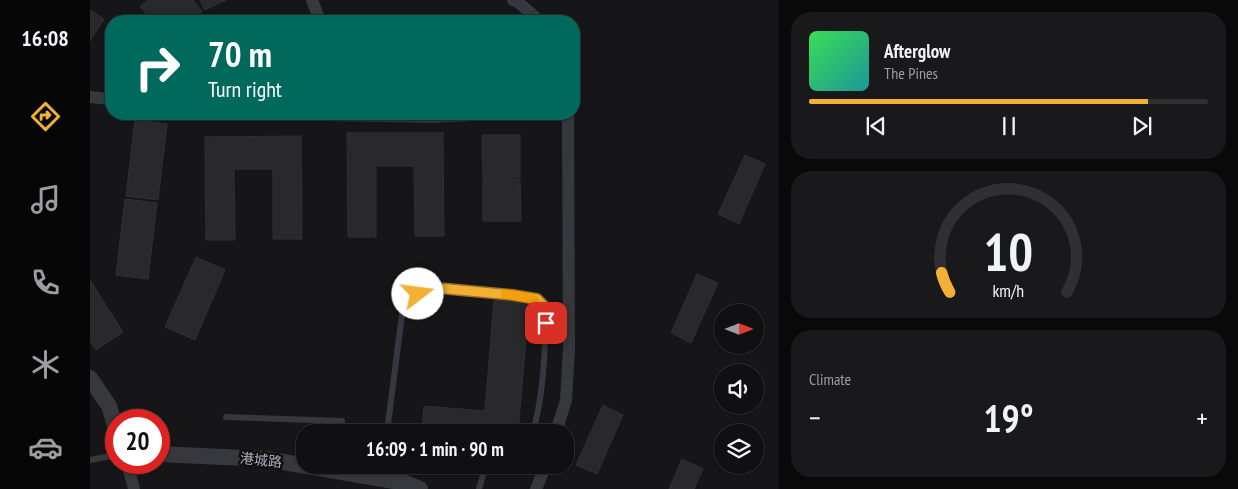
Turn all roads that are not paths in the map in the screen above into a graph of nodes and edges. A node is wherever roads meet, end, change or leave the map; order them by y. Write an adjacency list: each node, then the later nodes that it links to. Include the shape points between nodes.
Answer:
1 (312, 0): 3 (street)
2 (513, 0): 4 (street)
3 (317, 15)
4 (533, 15)
5 (90, 97): 6 (street)
6 (105, 98)
7 (568, 120): 14 (street, via 569,349 566,400)
8 (90, 378): 9 (street)
9 (110, 409)
10 (226, 418): 11 (lane, via 342,421)
11 (341, 424)
12 (388, 424): 13 (lane, via 402,314 408,302 418,294 438,288 537,299 545,307 546,338)
13 (535, 424)
14 (558, 424)
15 (170, 455): 18 (street, 港城路)
16 (105, 457): 17 (lane)
17 (90, 460)
18 (296, 463)
19 (130, 474): 23 (street)
20 (363, 474): 24 (street, 港城路)
21 (483, 474): 25 (lane)
22 (542, 474): 26 (street)
23 (134, 489)
24 (420, 489)
25 (479, 489)
26 (536, 489)

